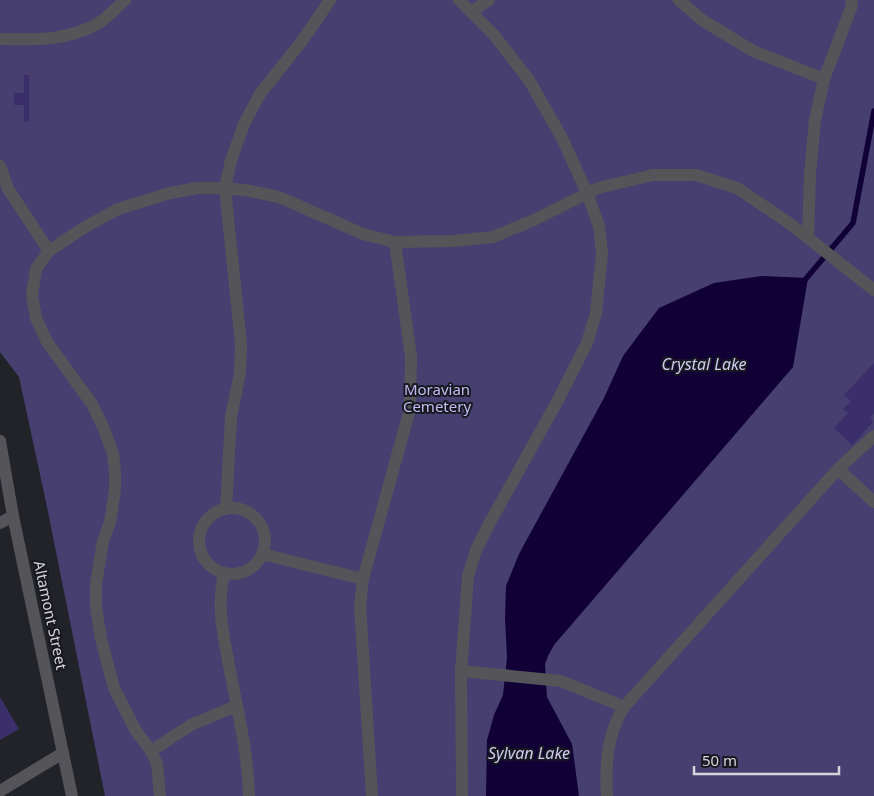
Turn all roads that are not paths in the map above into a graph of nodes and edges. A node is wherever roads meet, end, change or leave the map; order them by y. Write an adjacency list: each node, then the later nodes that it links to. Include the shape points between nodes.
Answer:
1 (126, 0): 8 (street, via 100,23 69,36)
2 (330, 0): 11 (street, via 302,42 260,94 245,122)
3 (459, 0): 7 (street)
4 (489, 0): 7 (street)
5 (679, 0): 9 (street, via 702,20 753,51)
6 (852, 0): 9 (street)
7 (471, 12): 12 (street, via 494,35 529,80 562,138)
8 (0, 39)
9 (824, 79): 13 (street, via 814,120 810,174)
10 (0, 166): 15 (street, via 8,189)
11 (225, 188): 14 (street, via 279,197 363,234); 15 (street, via 170,192 118,209); 21 (street, via 242,344 231,417)
12 (587, 194): 13 (street, via 598,188 652,175 696,175 737,188); 14 (street, via 493,237); 27 (street, via 599,226 602,253 596,312 587,343 476,550 468,576)
13 (812, 241): 16 (street)
14 (395, 242): 26 (street, via 411,358 410,409)
15 (49, 251): 30 (street, via 36,269 32,295 36,318 47,342 92,404 110,446 115,471 110,522 103,541 96,584 101,639 114,688 136,731)
16 (874, 290)
17 (874, 436): 19 (street)
18 (0, 441): 22 (street, Altamont Street)
19 (838, 469): 20 (street); 29 (street)
20 (874, 502)
21 (226, 508): 24 (street, via 246,511 254,517 264,534); 25 (street, via 207,519 198,540 205,561)
22 (13, 516): 23 (street); 31 (street, Altamont Street)
23 (0, 523)
24 (262, 554): 25 (street, via 251,568 233,574); 26 (street)
25 (224, 573): 28 (street, via 220,612)
26 (363, 579): 36 (street, via 360,607)
27 (461, 670): 29 (street, via 561,681); 37 (street)
28 (236, 706): 30 (street, via 191,725); 35 (street, via 245,745)
29 (624, 707): 38 (street, via 608,747)
30 (151, 751): 34 (street, via 157,764)
31 (63, 753): 32 (street); 33 (street, Altamont Street)
32 (0, 791)
33 (72, 796)
34 (160, 796)
35 (249, 796)
36 (372, 796)
37 (462, 796)
38 (607, 796)

